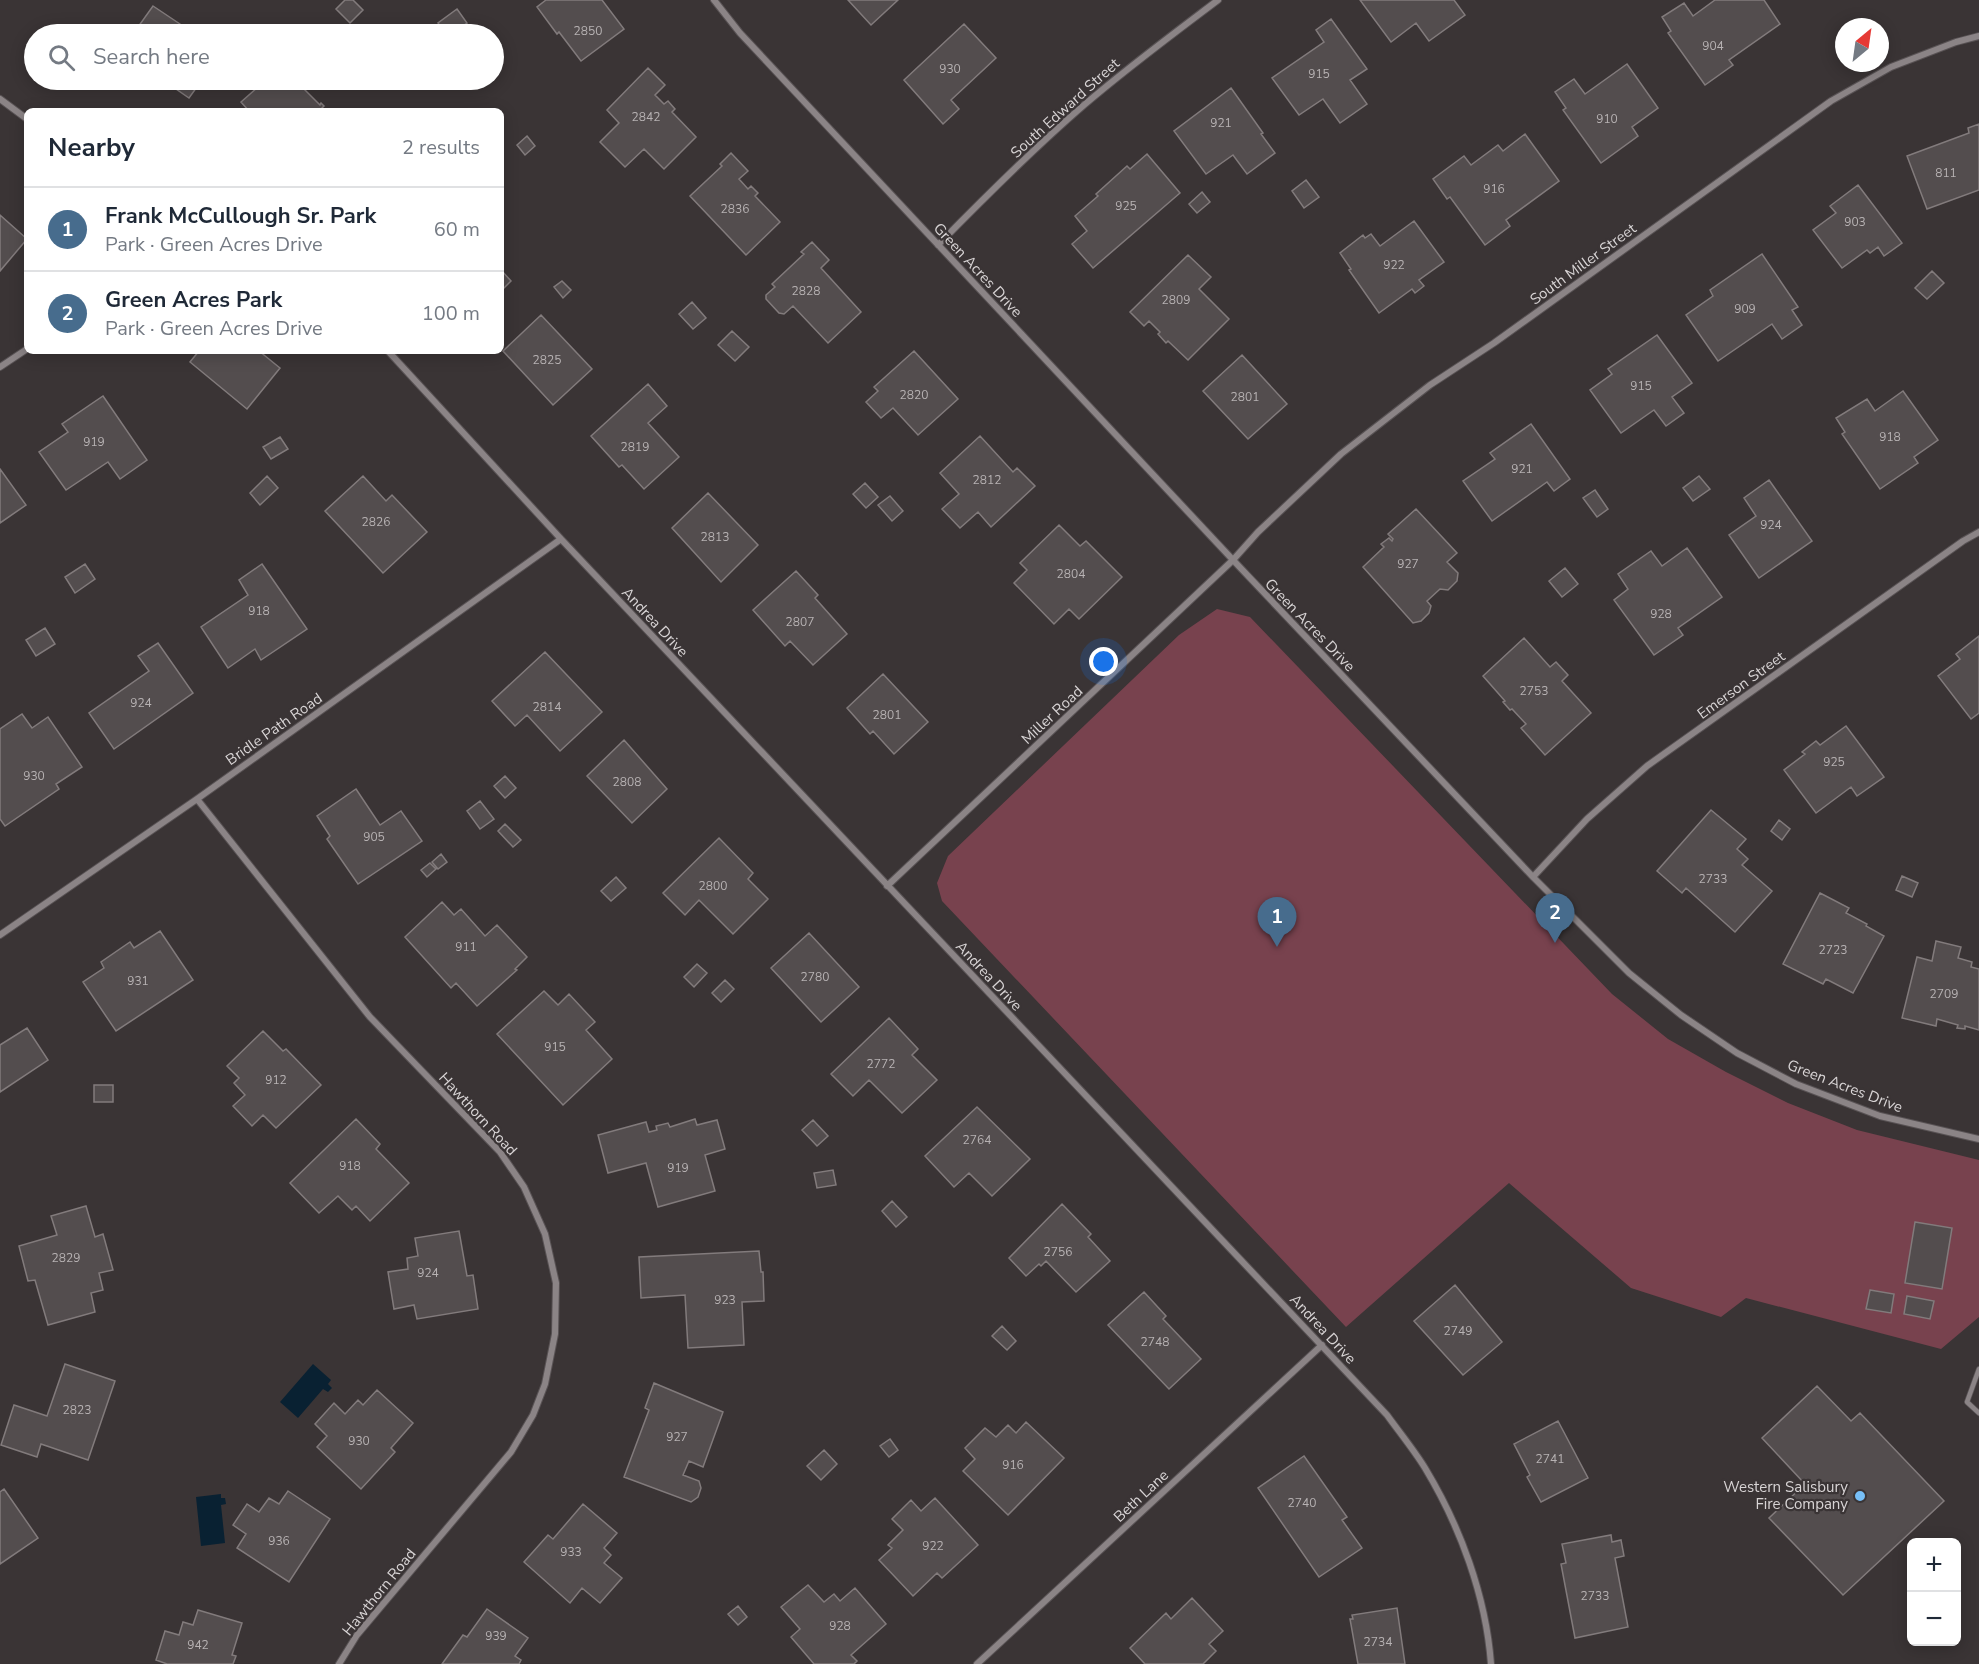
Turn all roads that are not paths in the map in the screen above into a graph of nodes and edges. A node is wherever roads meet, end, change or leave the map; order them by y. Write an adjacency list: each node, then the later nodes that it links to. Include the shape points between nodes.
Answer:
1 (714, 0): 6 (street, Green Acres Drive, via 740,33)
2 (1218, 0): 6 (street, South Edward Street, via 1083,106)
3 (1979, 36): 12 (street, South Miller Street, via 1891,67 1831,101 1430,385 1341,454)
4 (0, 99): 5 (street)
5 (24, 117)
6 (938, 245): 12 (street, Green Acres Drive)
7 (24, 351): 9 (street)
8 (391, 354): 11 (street, Andrea Drive)
9 (0, 367)
10 (1979, 532): 14 (street, Emerson Street, via 1647,766 1587,819)
11 (561, 539): 13 (street, Bridle Path Road); 15 (street, Andrea Drive)
12 (1233, 560): 14 (street, Green Acres Drive); 15 (street, Miller Road)
13 (197, 799): 16 (street, Bridle Path Road); 21 (street, Hawthorn Road, via 370,1017 500,1152 524,1187 545,1234 555,1283 555,1334 545,1384 533,1415 511,1452 357,1635)
14 (1533, 877): 17 (street, Green Acres Drive, via 1629,973 1681,1016 1737,1053 1796,1084 1880,1116)
15 (887, 886): 18 (street, Andrea Drive)
16 (0, 935)
17 (1979, 1139)
18 (1322, 1345): 22 (street, Beth Lane); 23 (street, Andrea Drive, via 1387,1415 1424,1467 1454,1523 1476,1584)
19 (1979, 1369): 20 (lane, via 1967,1402)
20 (1979, 1413)
21 (339, 1664)
22 (977, 1664)
23 (1491, 1664)

